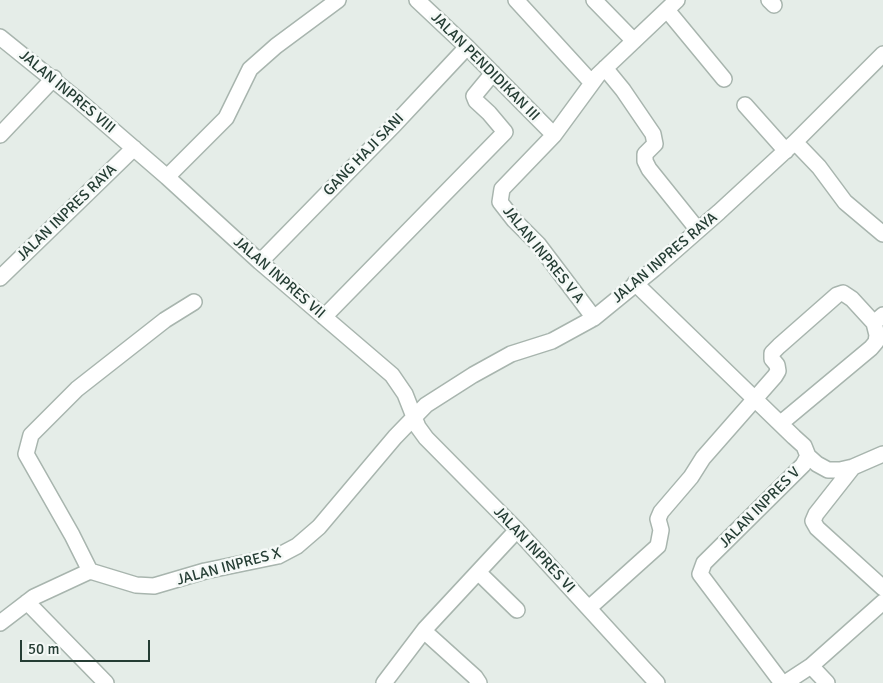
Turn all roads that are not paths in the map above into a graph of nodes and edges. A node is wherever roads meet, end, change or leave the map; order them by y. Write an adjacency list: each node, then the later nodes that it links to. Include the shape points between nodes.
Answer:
1 (338, 0): 19 (street, via 250,69 226,118)
2 (417, 0): 8 (street, JALAN PENDIDIKAN III)
3 (516, 0): 11 (street)
4 (594, 0): 7 (street)
5 (672, 5): 7 (street, JALAN INPRES V A); 13 (street)
6 (0, 37): 12 (street, JALAN INPRES VIII)
7 (634, 41): 11 (street, JALAN INPRES V A)
8 (467, 47): 10 (street, JALAN PENDIDIKAN III); 22 (street, GANG HAJI SANI)
9 (880, 64): 17 (street, JALAN INPRES RAYA)
10 (493, 74): 16 (street, JALAN PENDIDIKAN III); 26 (street, via 474,96 505,132)
11 (598, 75): 16 (street, JALAN INPRES V A); 20 (street, via 623,90 653,134 655,144 645,154 645,161)
12 (54, 78): 15 (street); 18 (street, JALAN INPRES VIII)
13 (724, 79)
14 (745, 105): 17 (street)
15 (0, 135)
16 (554, 135): 27 (street, JALAN INPRES V A, via 502,189 500,202 538,244)
17 (791, 146): 20 (street, JALAN INPRES RAYA); 21 (street, via 819,167 845,202)
18 (134, 148): 19 (street, JALAN INPRES VII); 23 (street, JALAN INPRES RAYA)
19 (167, 177): 22 (street, JALAN INPRES VII)
20 (698, 230): 24 (street, JALAN INPRES RAYA)
21 (883, 234)
22 (260, 262): 26 (street, JALAN INPRES VII)
23 (0, 278)
24 (635, 283): 27 (street, JALAN INPRES RAYA); 29 (street, JALAN INPRES V)
25 (194, 302): 36 (street, via 165,320 77,389 31,435 26,454)
26 (324, 317): 30 (street, JALAN INPRES VII, via 392,375)
27 (594, 318): 30 (street, JALAN INPRES RAYA, via 552,341 511,354 426,405)
28 (879, 319): 29 (street, via 843,293 837,295 772,354 778,371); 31 (street, via 872,348)
29 (755, 399): 31 (street, JALAN INPRES V); 41 (street, via 661,512 658,546)
30 (414, 416): 35 (street, JALAN INPRES VI, via 426,438); 36 (street, JALAN INPRES X, via 319,527 297,546 278,556 205,571 154,586 136,585)
31 (780, 423): 33 (street, JALAN INPRES V, via 804,446)
32 (883, 454): 34 (street)
33 (808, 456): 34 (street, via 828,470); 50 (street, JALAN INPRES V, via 803,465 704,563 700,574)
34 (853, 467): 38 (street, via 813,520 817,528)
35 (517, 530): 37 (street); 41 (street, JALAN INPRES VI)
36 (90, 571): 39 (street)
37 (478, 572): 42 (street); 44 (street)
38 (883, 588)
39 (27, 602): 43 (street); 46 (street)
40 (881, 607): 45 (street, JALAN INPRES V)
41 (589, 608): 49 (street, JALAN INPRES VI)
42 (517, 610)
43 (0, 622)
44 (424, 631): 47 (street); 48 (street)
45 (811, 666): 50 (street, JALAN INPRES V); 51 (street)
46 (106, 683)
47 (384, 683)
48 (479, 683)
49 (657, 683)
50 (784, 683)
51 (827, 683)

